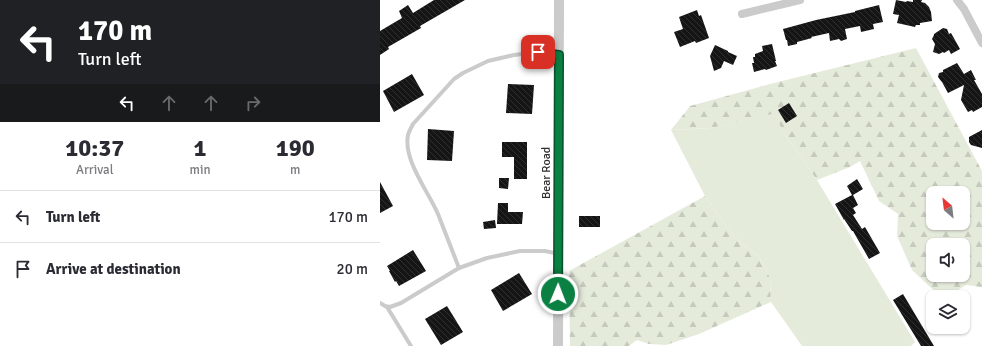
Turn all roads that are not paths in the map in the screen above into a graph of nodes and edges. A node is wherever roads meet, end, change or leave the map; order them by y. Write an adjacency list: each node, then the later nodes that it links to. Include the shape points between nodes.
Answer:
1 (559, 0): 6 (street, Bear Road)
2 (800, 0): 4 (street)
3 (957, 0): 5 (street)
4 (742, 14)
5 (982, 43)
6 (559, 55): 7 (street, Bear Road); 8 (lane, via 538,52 514,55 488,61 463,73 454,79 409,131 407,137 411,163 437,213)
7 (559, 254): 8 (lane, via 520,251 487,258); 12 (street, Bear Road)
8 (459, 268): 10 (lane, via 401,303)
9 (380, 303): 10 (lane)
10 (387, 307): 11 (lane)
11 (411, 346)
12 (558, 346)

